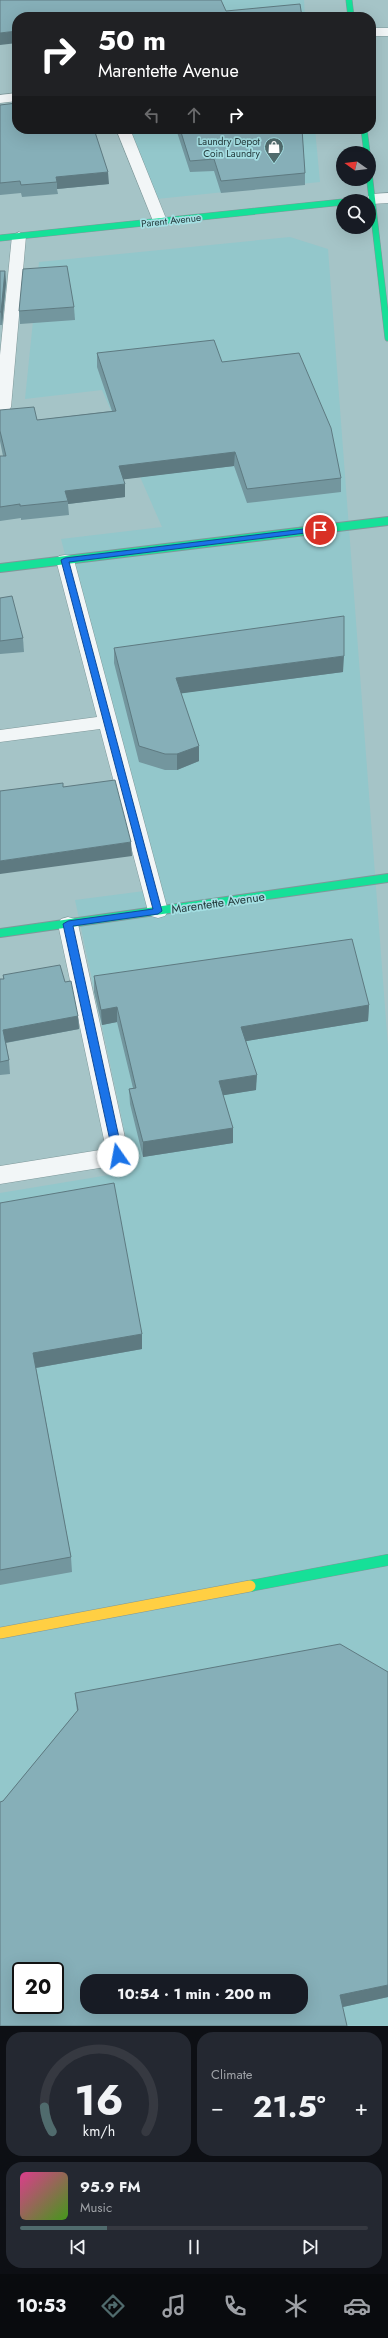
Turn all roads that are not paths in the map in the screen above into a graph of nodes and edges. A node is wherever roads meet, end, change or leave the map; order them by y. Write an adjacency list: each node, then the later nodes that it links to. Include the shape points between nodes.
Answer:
1 (350, 0): 2 (street)
2 (351, 12)
3 (376, 32): 4 (lane)
4 (388, 32)
5 (12, 98): 6 (lane)
6 (0, 99)
7 (125, 134): 13 (lane)
8 (365, 134): 9 (street)
9 (366, 146)
10 (388, 198): 11 (street)
11 (376, 199)
12 (336, 203): 13 (street, Parent Avenue)
13 (160, 221): 15 (street, Parent Avenue)
14 (373, 234): 17 (street)
15 (19, 236): 16 (street, Parent Avenue); 18 (lane, via 3,407)
16 (0, 238)
17 (388, 338)
18 (0, 408)
19 (388, 521): 20 (street)
20 (65, 560): 21 (street); 22 (lane)
21 (0, 568)
22 (108, 722): 23 (lane); 25 (lane)
23 (0, 736)
24 (388, 878): 25 (street, Marentette Avenue)
25 (158, 911): 26 (street, Marentette Avenue)
26 (68, 924): 27 (street, Marentette Avenue); 28 (lane, via 118,1156)
27 (0, 934)
28 (0, 1175)
29 (388, 1560): 30 (street)
30 (0, 1634)

